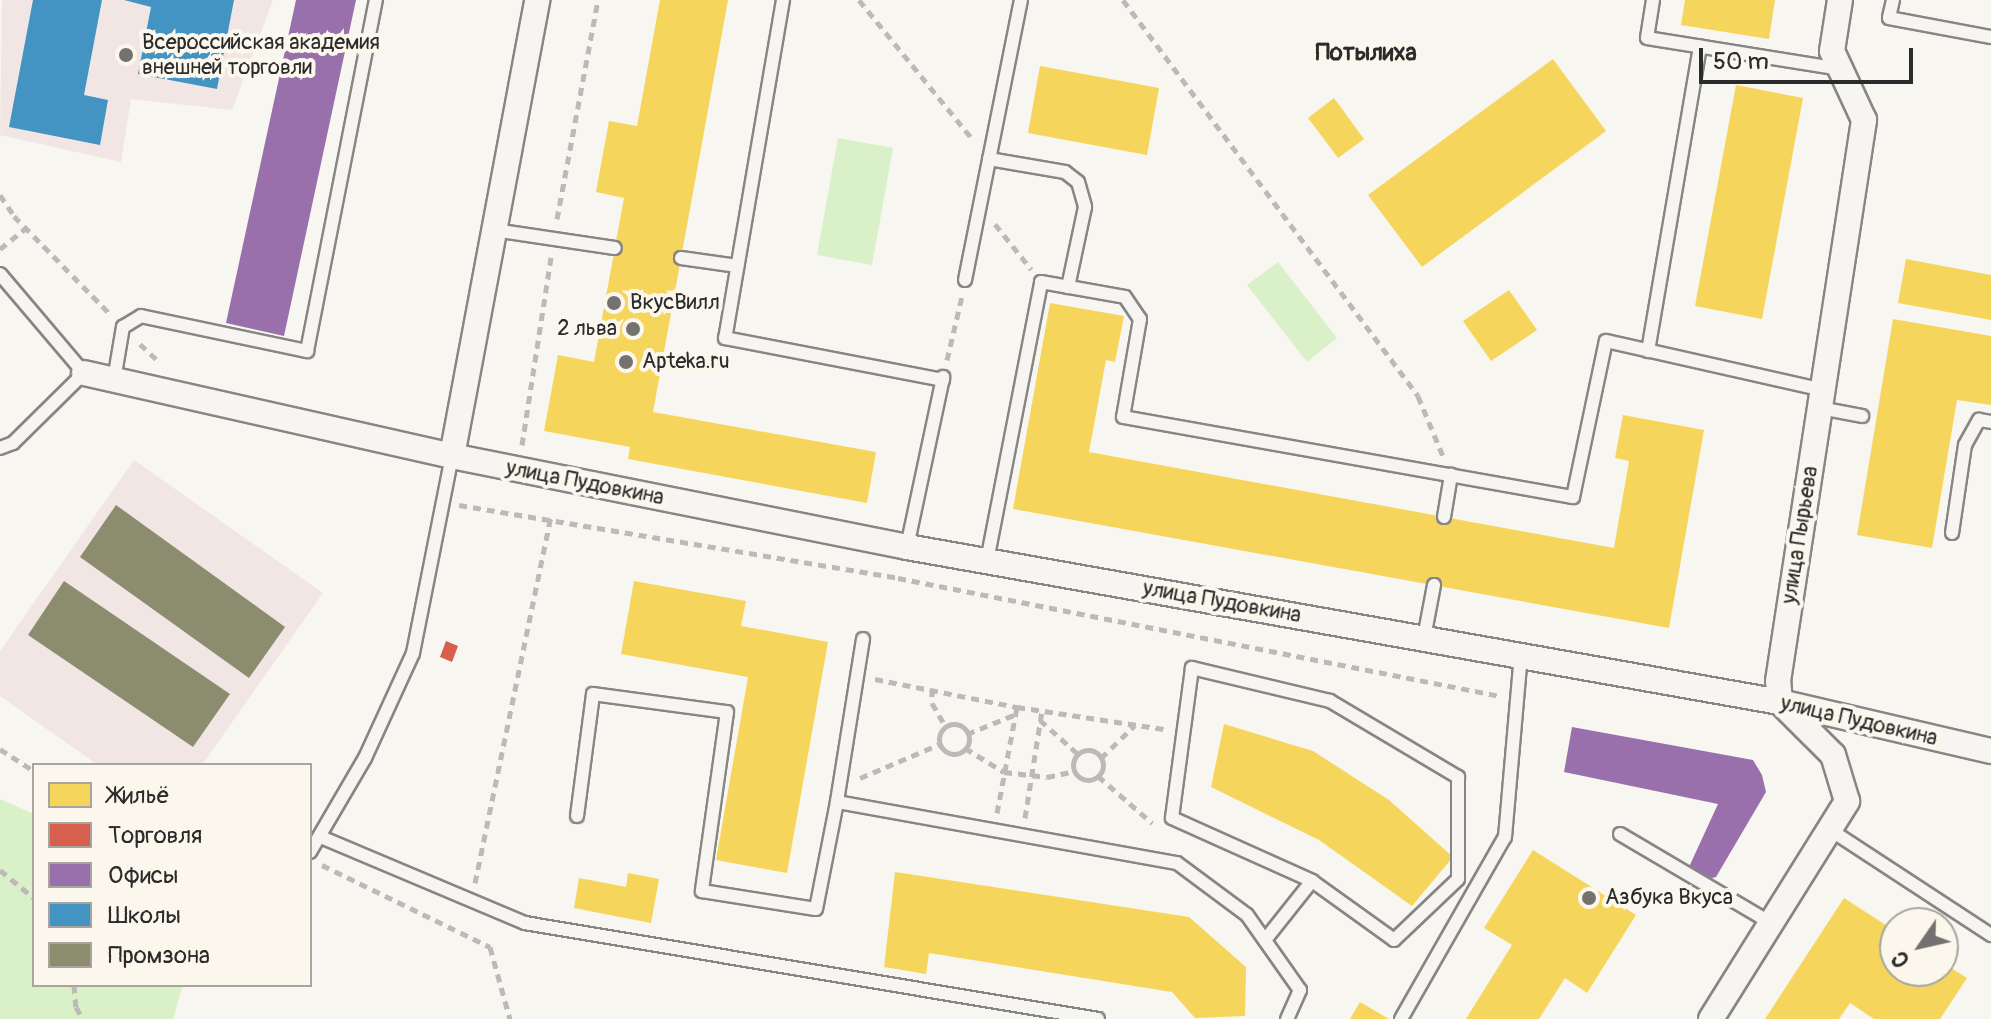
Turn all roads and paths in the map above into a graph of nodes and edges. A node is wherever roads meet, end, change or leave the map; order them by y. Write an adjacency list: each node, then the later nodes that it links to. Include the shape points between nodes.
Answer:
1 (376, 0): 28 (lane, via 307,351 141,316 123,327)
2 (537, 0): 16 (street)
3 (783, 0): 20 (lane)
4 (859, 0): 13 (path)
5 (1021, 0): 13 (lane)
6 (1123, 0): 34 (path, via 1418,396)
7 (1653, 0): 11 (lane, via 1647,38)
8 (1840, 0): 12 (street, улица Пырьева, via 1832,51)
9 (1893, 0): 10 (lane, via 1889,18)
10 (1991, 37)
11 (1700, 46): 12 (lane); 25 (lane)
12 (1840, 69): 29 (street, улица Пырьева, via 1864,120)
13 (989, 159): 14 (lane); 24 (lane, via 1065,172 1078,182 1085,207)
14 (980, 206): 22 (lane); 23 (path)
15 (26, 228): 18 (path)
16 (494, 230): 17 (lane); 33 (street)
17 (615, 248)
18 (0, 249)
19 (681, 258): 20 (lane)
20 (737, 266): 27 (lane, via 725,338)
21 (0, 274): 26 (lane)
22 (965, 280): 27 (path)
23 (1041, 282): 24 (lane); 40 (lane)
24 (1068, 287): 34 (lane, via 1125,297 1140,319 1123,417)
25 (1648, 351): 29 (lane); 34 (lane, via 1606,341 1573,497)
26 (84, 373): 28 (street, улица Пудовкина); 32 (lane, via 13,443)
27 (943, 378): 39 (lane)
28 (114, 380): 33 (street, улица Пудовкина)
29 (1821, 399): 30 (lane); 48 (street, улица Пырьева, via 1778,681)
30 (1862, 416)
31 (1991, 422): 38 (lane, via 1979,420 1965,445)
32 (0, 448)
33 (452, 456): 35 (lane); 39 (street, улица Пудовкина)
34 (1451, 475): 37 (lane)
35 (443, 503): 36 (path); 75 (lane, via 413,653 365,758)
36 (551, 517): 47 (path, via 898,578); 81 (path)
37 (1444, 517)
38 (1952, 533)
39 (907, 547): 40 (street, улица Пудовкина)
40 (987, 561): 42 (street, улица Пудовкина)
41 (1434, 585): 42 (lane)
42 (1424, 638): 44 (street, улица Пудовкина)
43 (863, 639): 45 (lane)
44 (1521, 655): 47 (lane); 48 (street, улица Пудовкина)
45 (857, 676): 46 (path); 68 (lane)
46 (932, 689): 49 (path); 54 (path, via 932,703)
47 (1517, 699): 90 (lane, via 1505,837)
48 (1780, 702): 60 (street, улица Пудовкина); 71 (street, via 1833,755 1847,801)
49 (1017, 707): 50 (path); 51 (path)
50 (1042, 711): 52 (path); 53 (path)
51 (1015, 714): 55 (path); 65 (path)
52 (1040, 720): 61 (path); 67 (path)
53 (1135, 724): 57 (path, via 1168,729); 62 (path)
54 (946, 727): 55 (path, via 958,725); 56 (path)
55 (967, 734): 58 (path)
56 (940, 744): 58 (path, via 949,753); 68 (path, via 857,780)
57 (1165, 745)
58 (965, 748): 65 (path)
59 (0, 749): 63 (path)
60 (1991, 751)
61 (1078, 754): 62 (path, via 1093,751); 64 (path)
62 (1101, 758): 66 (path)
63 (32, 770)
64 (1075, 771): 66 (path, via 1084,779); 67 (path)
65 (1004, 772): 67 (path); 72 (path)
66 (1098, 776): 69 (path, via 1152,823)
67 (1032, 777): 74 (path)
68 (837, 802): 70 (lane, via 816,909 702,891 727,712 593,694); 72 (lane)
69 (1155, 807)
70 (577, 816)
71 (1829, 829): 82 (street); 83 (lane)
72 (994, 830): 74 (lane)
73 (1620, 834): 82 (lane)
74 (1023, 835): 84 (lane, via 1177,863 1247,915)
75 (321, 837): 76 (lane); 81 (lane)
76 (312, 849)
77 (312, 860): 87 (path, via 490,947)
78 (0, 870): 80 (path)
79 (1312, 881): 79 (lane, via 1394,940 1458,879 1458,777 1330,701 1192,668 1172,818); 84 (lane)
80 (32, 896)
81 (472, 900): 88 (lane, via 525,923)
82 (1771, 923): 91 (street)
83 (1991, 935)
84 (1265, 940): 89 (lane, via 1300,990)
85 (74, 987): 86 (path)
86 (83, 1019)
87 (510, 1019)
88 (1098, 1019)
89 (1287, 1019)
90 (1401, 1019)
91 (1711, 1019)

